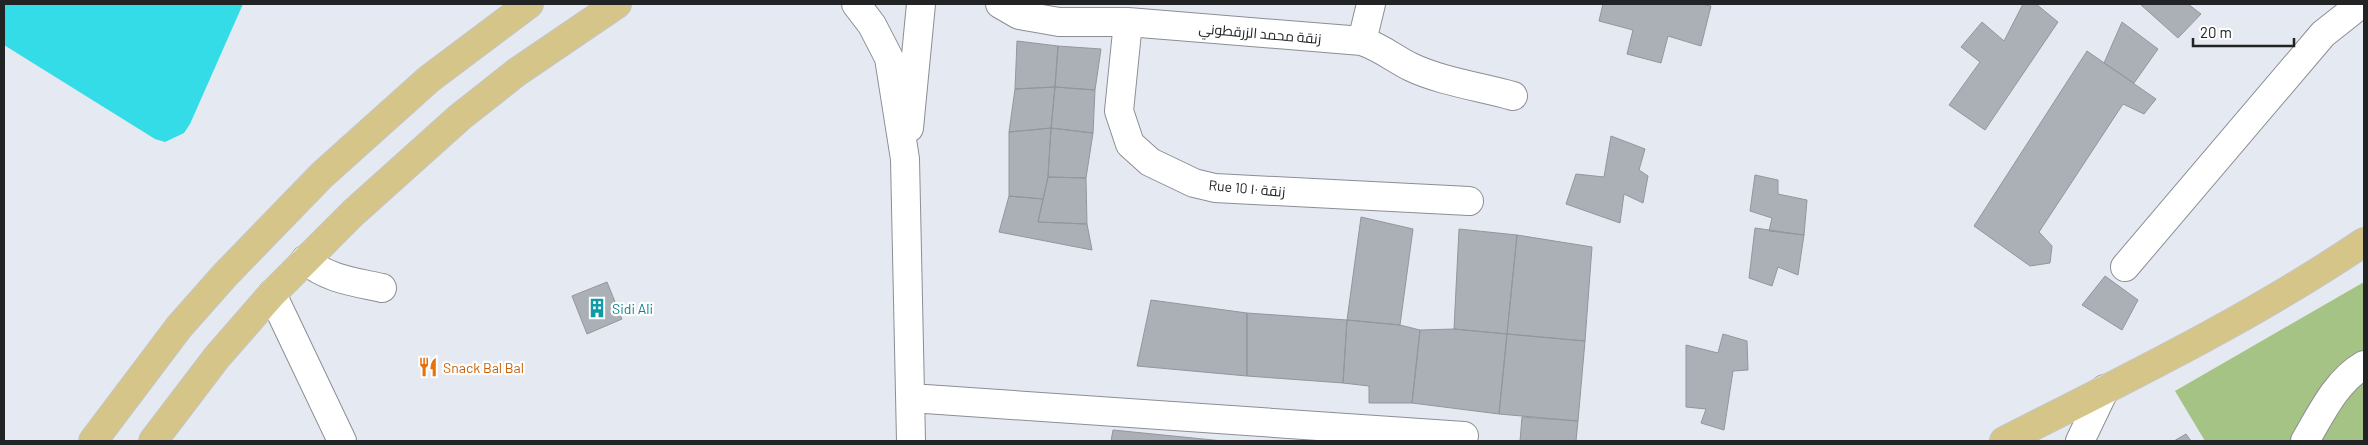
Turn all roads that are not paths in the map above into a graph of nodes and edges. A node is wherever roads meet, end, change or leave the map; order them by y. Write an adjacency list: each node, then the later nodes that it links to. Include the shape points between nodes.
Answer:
1 (529, 4): 23 (main road, via 429,79 322,175 179,327)
2 (617, 4): 15 (main road, via 517,72 460,117 353,212)
3 (856, 4): 12 (street, via 872,25 889,58)
4 (1000, 4): 9 (street, زنقة محمد الزرقطوني, via 1019,15 1059,22)
5 (1371, 4): 10 (street)
6 (2361, 4): 16 (street, via 2324,34)
7 (926, 5): 12 (street)
8 (1184, 15): 9 (street, زنقة محمد الزرقطوني); 10 (street, زنقة محمد الزرقطوني)
9 (1128, 22): 13 (street, Rue 10 زنقة ١٠, via 1119,111 1130,144 1150,162 1194,183 1215,188)
10 (1362, 41): 11 (street, زنقة محمد الزرقطوني, via 1382,48 1411,67 1427,73)
11 (1513, 96)
12 (905, 159): 21 (street)
13 (1469, 201)
14 (2364, 242): 20 (main road, via 2308,280)
15 (305, 260): 17 (street, via 332,277); 18 (main road)
16 (2125, 266)
17 (382, 288)
18 (272, 294): 24 (main road, via 217,357); 25 (street)
19 (2364, 364): 29 (street, via 2338,388)
20 (2105, 389): 27 (main road); 28 (street)
21 (911, 398): 22 (street); 26 (street)
22 (1464, 436)
23 (92, 441)
24 (153, 441)
25 (342, 441)
26 (912, 441)
27 (2004, 441)
28 (2080, 441)
29 (2305, 441)

